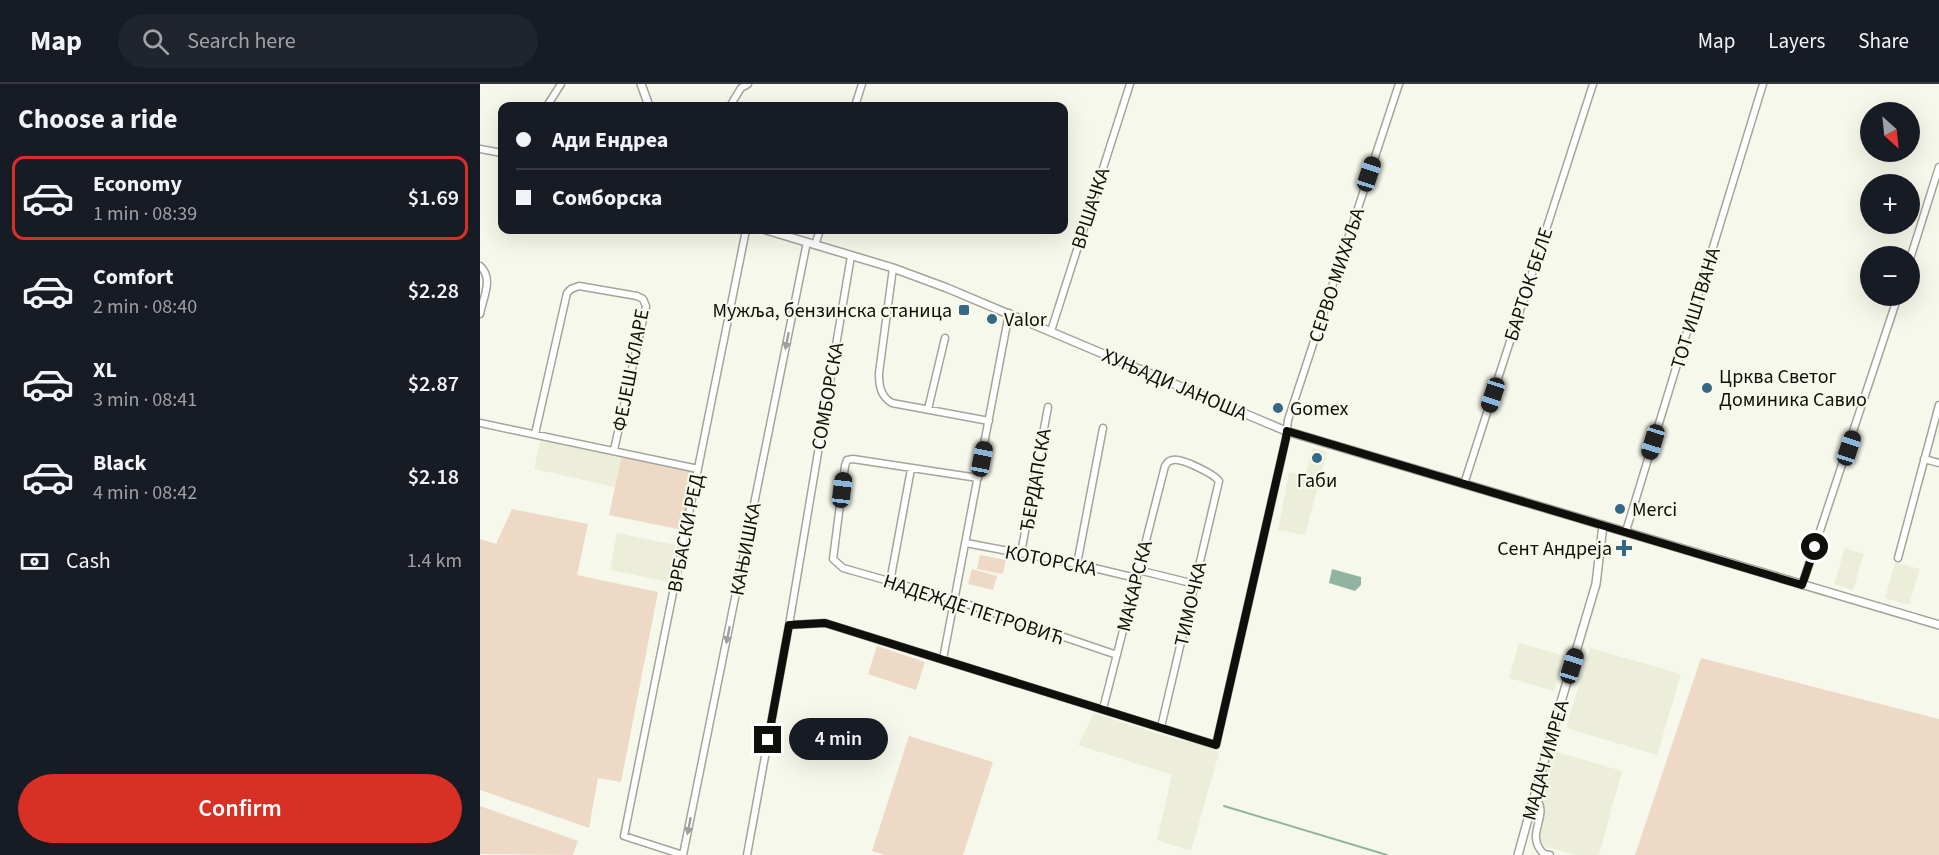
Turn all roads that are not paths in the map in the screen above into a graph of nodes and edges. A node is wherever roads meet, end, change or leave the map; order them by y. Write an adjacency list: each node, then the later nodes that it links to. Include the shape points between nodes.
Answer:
1 (561, 84): 9 (street)
2 (641, 84): 10 (street)
3 (748, 84): 11 (street)
4 (862, 84): 12 (street)
5 (1130, 84): 27 (street, ВРШАЧКА)
6 (1399, 84): 35 (street, СЕРВО МИХАЉА)
7 (1593, 84): 44 (street, БАРТОК БЕЛЕ)
8 (1763, 84): 46 (street, ТОТ ИШТВАНА)
9 (550, 102)
10 (648, 102)
11 (732, 102)
12 (856, 102)
13 (480, 149): 14 (street)
14 (498, 152)
15 (1939, 167): 20 (street)
16 (745, 234): 41 (street, ВРБАСКИ РЕД)
17 (778, 234): 19 (street, ХУЊАДИ ЈАНОША)
18 (817, 234): 19 (street, КАЊИШКА)
19 (811, 244): 21 (street, ХУЊАДИ ЈАНОША); 64 (street, КАЊИШКА, one-way to 64)
20 (1914, 246)
21 (851, 256): 23 (street, ХУЊАДИ ЈАНОША); 57 (street, СОМБОРСКА)
22 (480, 266): 25 (street, via 488,278)
23 (893, 268): 26 (street, ХУЊАДИ ЈАНОША); 31 (street, via 879,382 885,399 892,403)
24 (1895, 306): 55 (street)
25 (480, 314)
26 (1009, 314): 27 (street, ХУЊАДИ ЈАНОША); 32 (street)
27 (1051, 331): 35 (street, ХУЊАДИ ЈАНОША)
28 (945, 338): 31 (street)
29 (1939, 405): 38 (street)
30 (1048, 407): 48 (street, ЂЕРДАПСКА)
31 (928, 409): 32 (street)
32 (989, 421): 43 (street)
33 (480, 423): 36 (street)
34 (1103, 428): 50 (street)
35 (1287, 431): 44 (street, ХУЊАДИ ЈАНОША); 62 (street, СЕРВО МИХАЉА, via 1216,745)
36 (535, 434): 37 (street); 37 (street, ФЕЈЕШ КЛАРЕ, via 567,293 579,286 637,296 646,306)
37 (614, 450): 41 (street)
38 (1924, 459): 40 (street); 49 (street)
39 (1167, 463): 51 (street, МАКАРСКА); 54 (street, ТИМОЧКА, via 1178,460 1219,481)
40 (1939, 463)
41 (698, 469): 64 (street, ВРБАСКИ РЕД, via 624,836)
42 (911, 469): 43 (street); 53 (street); 53 (street, НАДЕЖДЕ ПЕТРОВИЋ, via 853,459 847,460 845,466 833,560 843,568)
43 (978, 478): 47 (street)
44 (1464, 484): 45 (street, ХУЊАДИ ЈАНОША)
45 (1603, 525): 46 (street, ХУЊАДИ ЈАНОША); 63 (street, МАДАЧ ИМРЕА, via 1596,584)
46 (1626, 531): 55 (street, ХУЊАДИ ЈАНОША)
47 (966, 543): 48 (street, КОТОРСКА); 56 (street)
48 (1021, 553): 50 (street, КОТОРСКА)
49 (1898, 558)
50 (1077, 564): 52 (street, КОТОРСКА)
51 (1138, 570): 52 (street, МАКАРСКА); 54 (street)
52 (1136, 578): 59 (street, МАКАРСКА)
53 (890, 582): 56 (street, НАДЕЖДЕ ПЕТРОВИЋ)
54 (1195, 584): 62 (street, ТИМОЧКА)
55 (1802, 585): 58 (street, ХУЊАДИ ЈАНОША)
56 (955, 600): 59 (street, НАДЕЖДЕ ПЕТРОВИЋ); 60 (street)
57 (789, 625): 60 (street, via 825,623); 65 (street, СОМБОРСКА)
58 (1939, 625)
59 (1117, 655): 61 (street, МАКАРСКА)
60 (943, 659): 61 (street)
61 (1103, 709): 62 (street)
62 (1161, 727)
63 (1533, 799): 66 (street, МАДАЧ ИМРЕА); 67 (street, via 1540,810 1536,843 1544,854)
64 (683, 855)
65 (747, 855)
66 (1518, 855)
67 (1550, 855)

